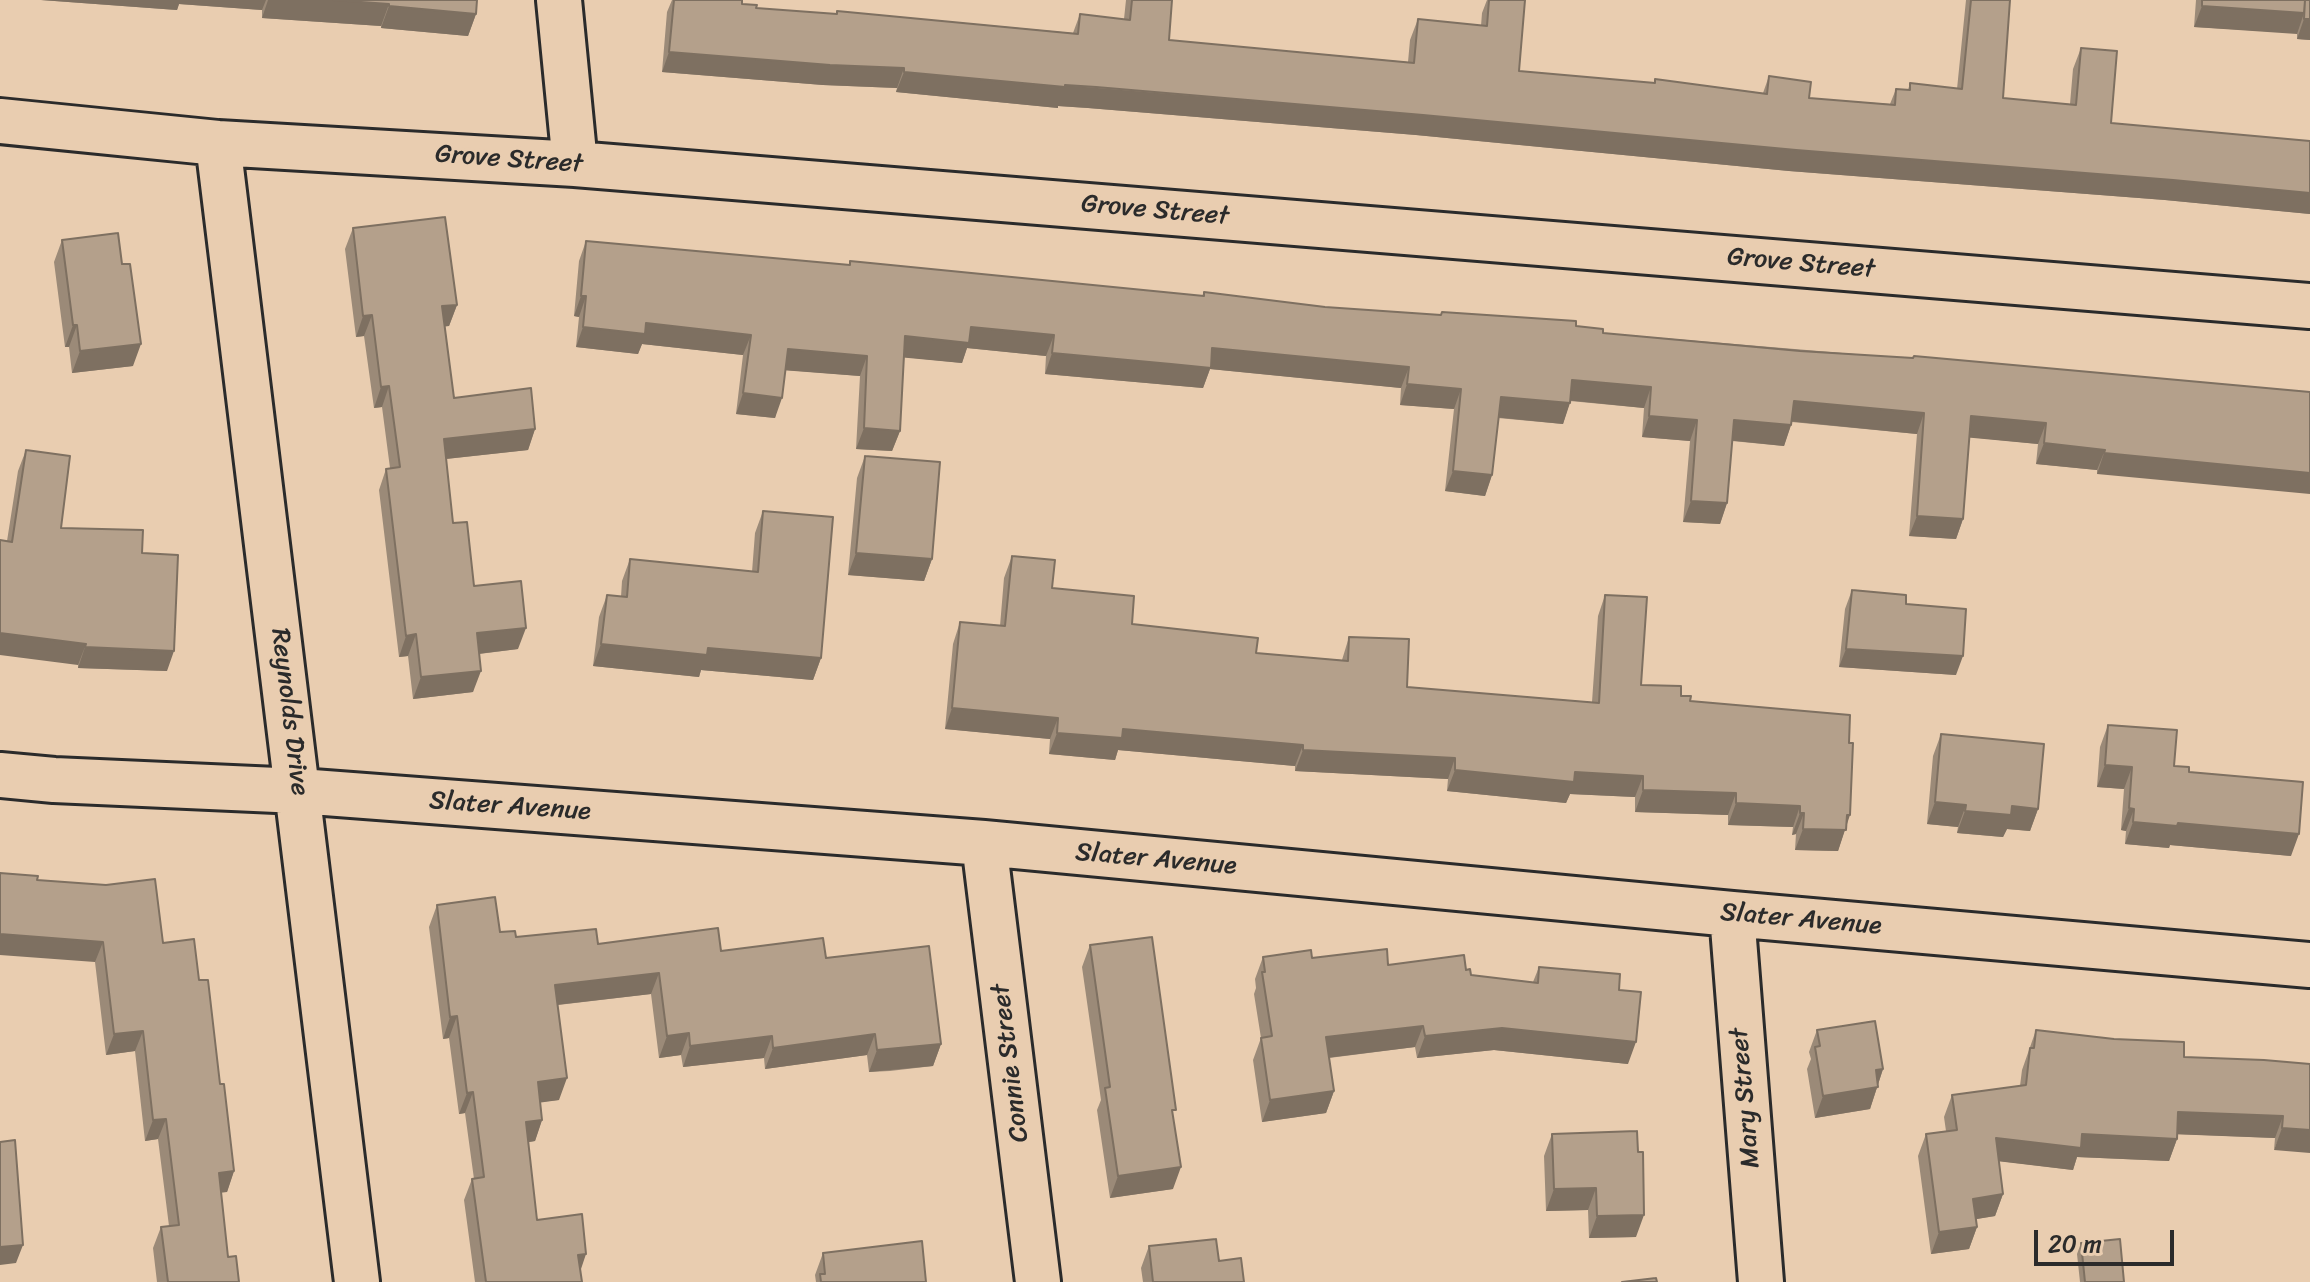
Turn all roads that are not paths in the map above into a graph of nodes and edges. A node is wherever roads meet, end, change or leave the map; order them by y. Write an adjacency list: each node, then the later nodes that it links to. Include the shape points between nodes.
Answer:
1 (559, 0): 4 (street)
2 (0, 121): 3 (street, Grove Street)
3 (218, 143): 4 (street, Grove Street); 7 (street, Reynolds Drive)
4 (575, 164): 5 (street, Grove Street)
5 (2310, 306)
6 (0, 775): 7 (street, Slater Avenue)
7 (299, 791): 8 (street, Slater Avenue); 11 (street, Reynolds Drive)
8 (984, 843): 9 (street, Slater Avenue); 12 (street, Connie Street)
9 (1732, 914): 10 (street, Slater Avenue); 13 (street, Mary Street)
10 (2310, 965)
11 (357, 1282)
12 (1038, 1282)
13 (1761, 1282)

